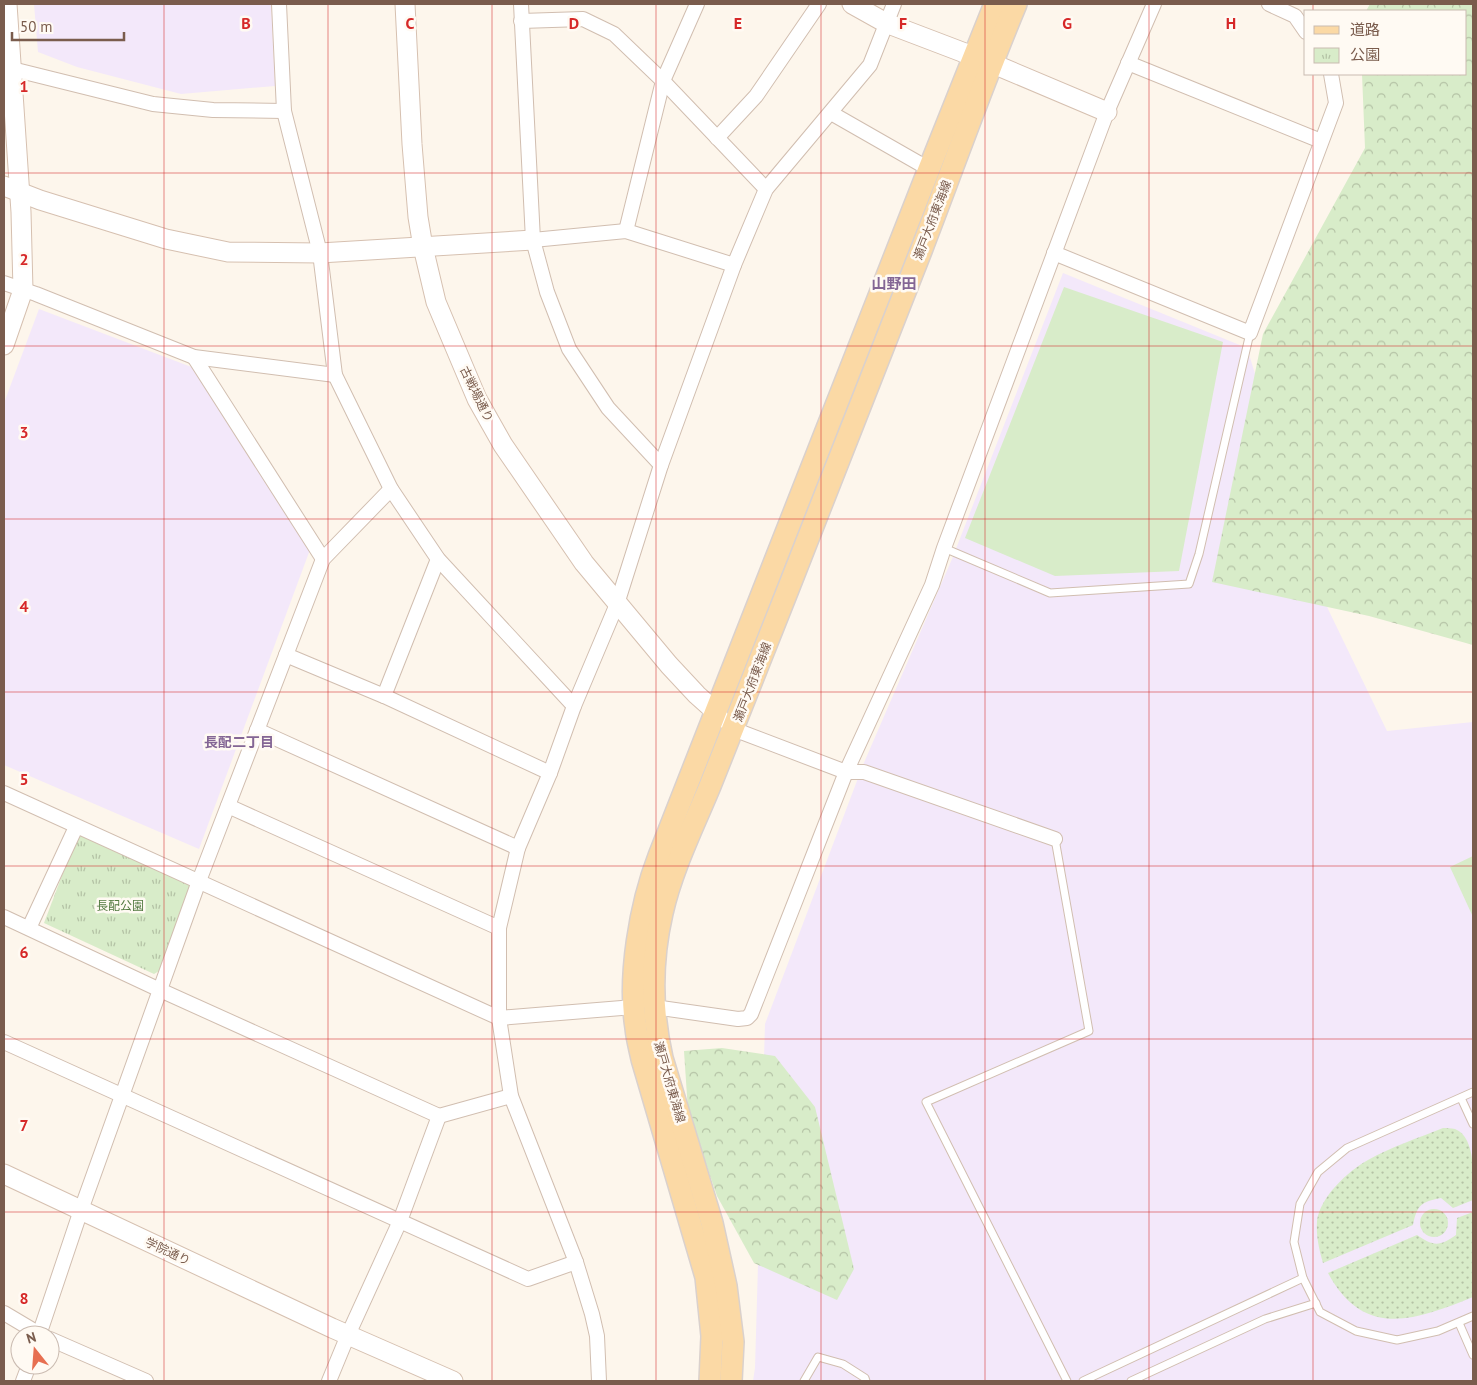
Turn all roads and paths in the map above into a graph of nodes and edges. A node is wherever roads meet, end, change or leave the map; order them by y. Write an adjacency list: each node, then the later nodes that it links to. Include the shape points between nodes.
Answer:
1 (7, 4): 18 (street)
2 (279, 4): 21 (street)
3 (406, 4): 31 (street, 古戦場通り, via 412,144)
4 (521, 4): 13 (street)
5 (697, 4): 20 (street)
6 (819, 4): 24 (street, via 756,96)
7 (852, 4): 14 (street)
8 (894, 4): 14 (street)
9 (996, 4): 16 (main road, 瀬戸大府東海線)
10 (1016, 4): 16 (main road, 瀬戸大府東海線)
11 (1154, 4): 17 (street)
12 (1269, 4): 15 (street, via 1295,16)
13 (521, 21): 20 (street, via 583,19 614,34); 30 (street)
14 (886, 23): 16 (street); 23 (street, via 870,65)
15 (1304, 29)
16 (983, 60): 22 (street); 26 (main road, 瀬戸大府東海線); 51 (main road, 瀬戸大府東海線, via 922,249)
17 (1128, 63): 22 (street); 25 (street)
18 (8, 67): 21 (street, via 153,104 213,110); 27 (street)
19 (1331, 75): 25 (street, via 1336,103)
20 (664, 81): 24 (street); 29 (street)
21 (284, 111): 33 (street)
22 (1107, 112): 32 (street)
23 (831, 113): 26 (street); 28 (street)
24 (717, 138): 28 (street)
25 (1321, 140): 37 (street)
26 (929, 169): 50 (main road, 瀬戸大府東海線)
27 (11, 188): 33 (street, via 166,239 228,252); 36 (street, via 21,212)
28 (766, 189): 34 (street)
29 (626, 231): 30 (street); 34 (street)
30 (533, 240): 31 (street); 41 (street, via 547,292 569,349 608,408)
31 (423, 247): 33 (street); 46 (street, 古戦場通り, via 436,302 478,399 530,486)
32 (1054, 252): 37 (street); 43 (street)
33 (320, 253): 40 (street)
34 (734, 265): 41 (street)
35 (4, 283): 36 (street)
36 (23, 290): 38 (street); 39 (street)
37 (1250, 333): 43 (lane, via 1199,554 1189,584 1050,593)
38 (4, 345)
39 (194, 358): 40 (street); 44 (street)
40 (335, 375): 42 (street)
41 (661, 465): 46 (street)
42 (391, 489): 44 (street); 45 (street)
43 (944, 548): 53 (street, via 932,584)
44 (323, 559): 47 (street)
45 (438, 559): 48 (street); 49 (street)
46 (617, 604): 49 (street); 50 (street, 古戦場通り, via 696,695)
47 (286, 655): 48 (street); 52 (street)
48 (384, 696): 54 (street)
49 (574, 706): 54 (street)
50 (716, 712): 51 (street); 65 (main road, 瀬戸大府東海線, via 650,879 638,933)
51 (733, 728): 53 (street); 65 (main road, 瀬戸大府東海線, via 676,868 663,909)
52 (257, 730): 56 (street); 59 (street)
53 (846, 772): 58 (street, via 864,772); 65 (street, via 751,1014 738,1019)
54 (550, 773): 59 (street)
55 (4, 794): 57 (street)
56 (228, 806): 60 (street); 63 (street)
57 (76, 827): 60 (street); 62 (street)
58 (1054, 839): 96 (lane, via 1089,1031 926,1102)
59 (518, 848): 63 (street)
60 (199, 881): 64 (street); 66 (street)
61 (4, 917): 62 (street)
62 (29, 928): 64 (street)
63 (498, 928): 66 (street)
64 (160, 990): 69 (street); 72 (street)
65 (644, 1007): 66 (street); 92 (main road, 瀬戸大府東海線, via 636,1028 642,1059 706,1277 712,1336); 93 (main road, 瀬戸大府東海線, via 712,1223 726,1286 733,1342)
66 (499, 1018): 70 (street)
67 (4, 1042): 69 (street)
68 (1473, 1092): 71 (lane)
69 (123, 1095): 75 (street); 76 (street)
70 (511, 1096): 72 (street); 77 (street)
71 (1461, 1098): 73 (lane); 78 (lane, via 1347,1148 1318,1172 1300,1204 1294,1242)
72 (439, 1116): 76 (street)
73 (1473, 1124)
74 (4, 1174): 75 (street, 学院通り)
75 (80, 1210): 84 (street); 85 (street, 学院通り)
76 (400, 1221): 77 (street, via 528,1279); 85 (street)
77 (576, 1262): 91 (street, via 597,1336)
78 (1303, 1278): 79 (lane); 97 (lane)
79 (1316, 1303): 82 (lane, via 1320,1312 1356,1331 1397,1340); 98 (lane, via 1265,1319)
80 (4, 1313): 83 (street)
81 (1473, 1316): 82 (lane)
82 (1459, 1323): 87 (lane)
83 (24, 1325)
84 (43, 1325)
85 (340, 1332): 89 (street); 90 (street, 学院通り)
86 (60, 1343): 88 (street)
87 (1473, 1355)
88 (146, 1381)
89 (329, 1381)
90 (453, 1381)
91 (599, 1381)
92 (710, 1381)
93 (731, 1381)
94 (804, 1381): 95 (lane, via 818,1357 843,1364)
95 (866, 1381)
96 (1067, 1381)
97 (1083, 1381)
98 (1131, 1381)

